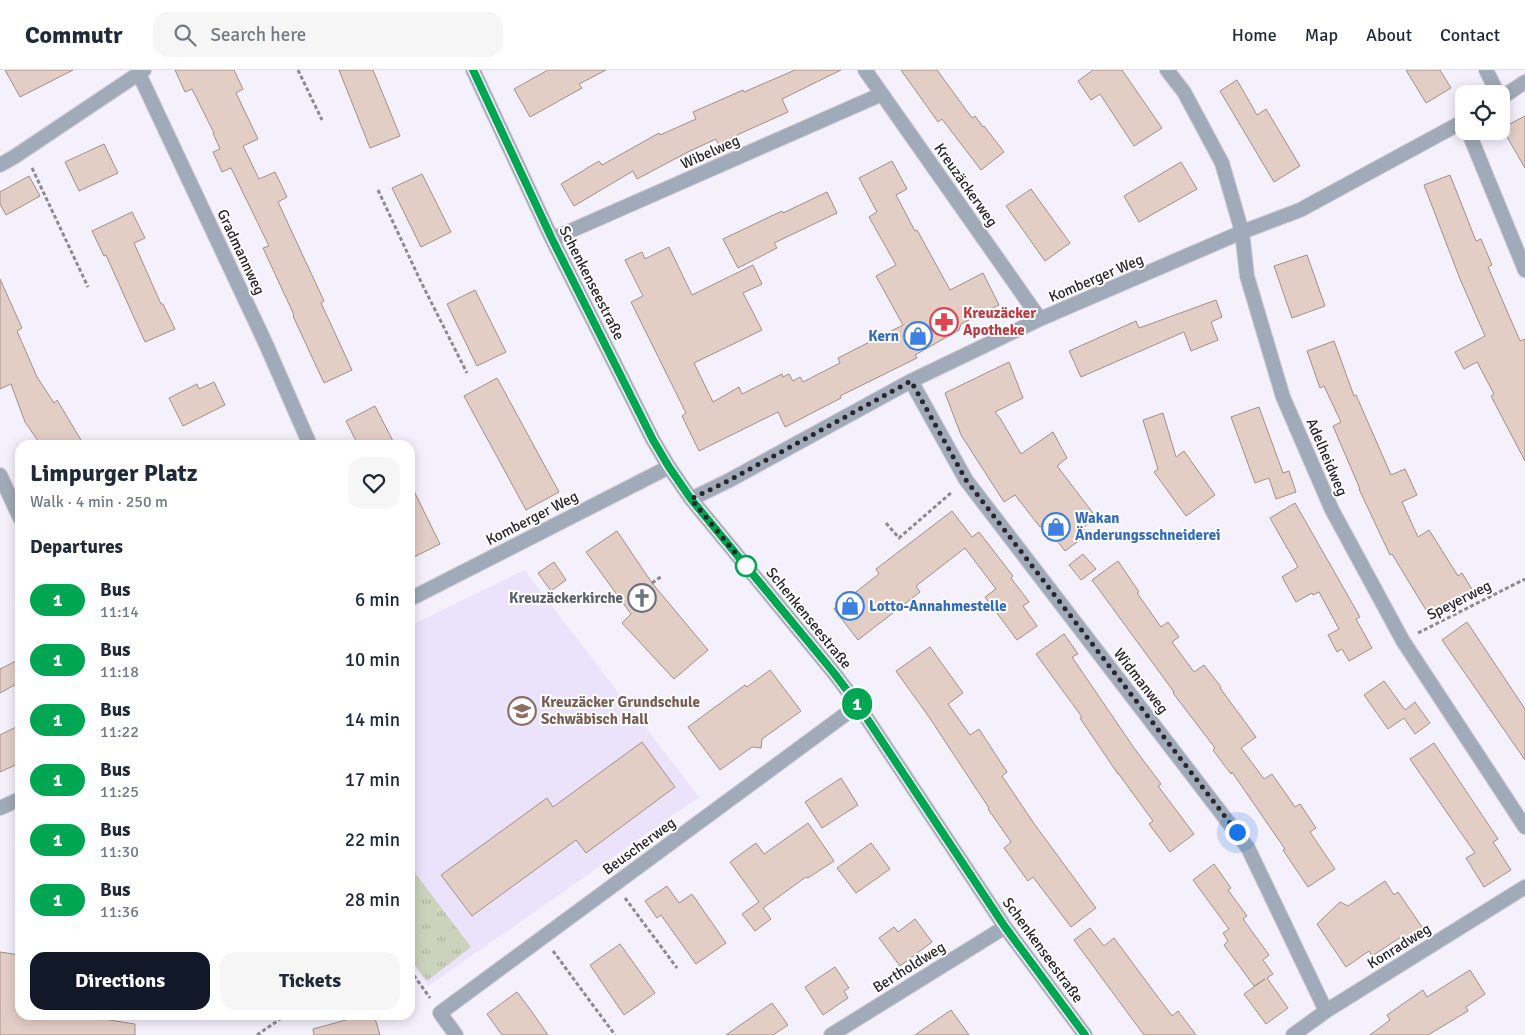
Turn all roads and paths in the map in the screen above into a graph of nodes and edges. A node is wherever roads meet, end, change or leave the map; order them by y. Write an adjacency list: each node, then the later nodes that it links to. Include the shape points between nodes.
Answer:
1 (298, 70): 11 (path)
2 (473, 70): 18 (street, Schenkenseestraße)
3 (865, 70): 10 (street, Kreuzäckerweg)
4 (1168, 70): 17 (street, Adelheidweg, via 1184,92 1222,164)
5 (1486, 70): 8 (street)
6 (141, 72): 14 (street); 24 (street, Gradmannweg)
7 (1525, 82): 9 (street)
8 (1494, 85)
9 (1510, 92)
10 (882, 94): 18 (street, Wibelweg); 21 (street, Kreuzäckerweg)
11 (322, 120)
12 (1455, 126): 17 (street, Komberger Weg, via 1300,210)
13 (1472, 140): 19 (street)
14 (24, 150): 15 (street); 20 (path)
15 (0, 165)
16 (378, 190): 22 (path)
17 (1242, 232): 21 (street, Komberger Weg); 35 (street, Adelheidweg, via 1247,276 1284,397 1332,510)
18 (552, 239): 25 (street, Schenkenseestraße)
19 (1525, 270)
20 (88, 287)
21 (1040, 319): 23 (street, Komberger Weg)
22 (467, 373)
23 (911, 381): 27 (street, Widmanweg); 28 (street, Komberger Weg)
24 (308, 440)
25 (669, 467): 28 (street, Schenkenseestraße); 34 (street, Komberger Weg)
26 (0, 475): 29 (street)
27 (966, 480): 30 (path, via 899,538); 46 (street, Widmanweg, via 1248,848)
28 (691, 499): 36 (street, Schenkenseestraße)
29 (15, 507)
30 (886, 522)
31 (662, 576): 33 (path)
32 (1525, 580): 35 (path, Speyerweg)
33 (652, 583)
34 (415, 596)
35 (1403, 641): 39 (street, Adelheidweg)
36 (858, 705): 40 (street, Beuscherweg); 42 (street, Schenkenseestraße)
37 (15, 801): 38 (street)
38 (0, 808)
39 (1525, 827)
40 (615, 884): 43 (street, Beuscherweg); 44 (path)
41 (1525, 887): 46 (street, Konradweg)
42 (1005, 927): 52 (street, Bertholdweg); 53 (street, Schenkenseestraße)
43 (543, 937): 47 (street, Beuscherweg); 51 (path)
44 (677, 968)
45 (415, 980): 47 (path)
46 (1326, 1011): 54 (street, Konradweg)
47 (440, 1013): 50 (street)
48 (279, 1020): 49 (path)
49 (257, 1035)
50 (456, 1035)
51 (615, 1035)
52 (831, 1035)
53 (1085, 1035)
54 (1293, 1035)

